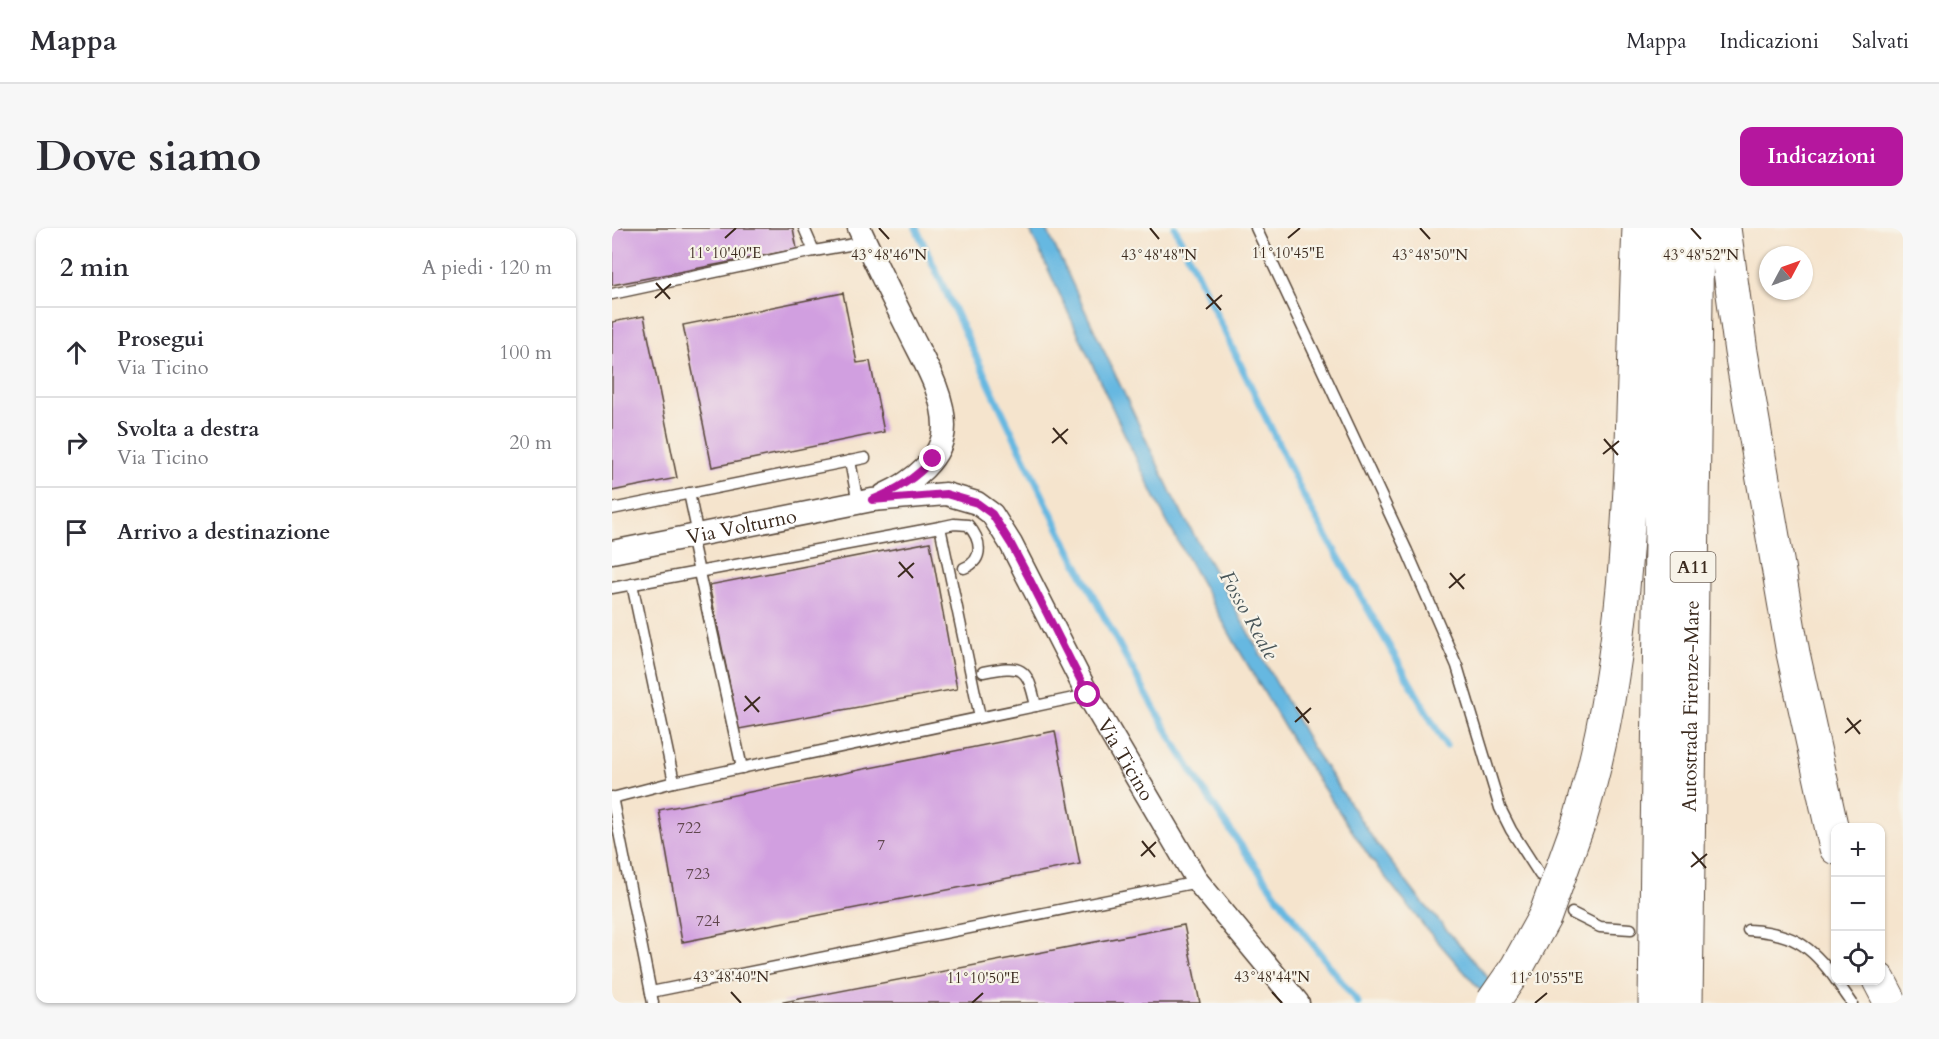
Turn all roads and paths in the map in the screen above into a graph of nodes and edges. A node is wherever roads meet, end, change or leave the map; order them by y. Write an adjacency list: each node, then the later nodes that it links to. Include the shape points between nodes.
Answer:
1 (804, 228): 8 (lane)
2 (1256, 228): 30 (lane, via 1457,666 1500,808)
3 (1639, 228): 40 (highway, bridge, via 1631,462 1621,600 1608,701 1588,793 1545,916)
4 (1665, 228): 41 (highway, Autostrada Firenze-Mare / A11)
5 (1697, 228): 42 (highway, Autostrada Firenze-Mare / A11)
6 (1724, 228): 29 (highway, via 1741,352 1793,653)
7 (862, 235): 8 (lane); 13 (street, via 928,371 940,400 944,427 933,459 920,473 898,489)
8 (814, 251): 9 (lane)
9 (612, 294)
10 (865, 458): 11 (lane)
11 (850, 461): 12 (lane); 13 (lane)
12 (689, 493): 14 (lane); 16 (lane)
13 (865, 502): 16 (street, Via Volturno); 23 (street, Via Ticino, via 946,494 977,503 992,514)
14 (612, 509)
15 (940, 527): 18 (lane, via 968,525 974,531 980,547 978,556); 19 (lane); 25 (lane)
16 (695, 536): 17 (street, Via Volturno); 19 (lane)
17 (612, 552)
18 (964, 568)
19 (699, 573): 20 (lane); 26 (lane)
20 (632, 584): 21 (lane); 27 (lane)
21 (612, 588)
22 (982, 672): 24 (lane, via 1007,668 1024,672)
23 (1088, 695): 24 (lane); 31 (street, Via Ticino)
24 (1036, 706): 25 (lane)
25 (980, 717): 26 (lane)
26 (742, 768): 27 (lane)
27 (674, 782): 28 (lane)
28 (612, 798): 38 (lane)
29 (1831, 825)
30 (1540, 875)
31 (1198, 882): 38 (lane); 39 (street, Via Ticino)
32 (1572, 913): 33 (lane, via 1600,927)
33 (1631, 929)
34 (1748, 930): 35 (lane, via 1780,934 1802,943)
35 (1831, 973)
36 (1839, 985): 43 (lane)
37 (1881, 985): 44 (highway)
38 (652, 998)
39 (1298, 1003)
40 (1492, 1003)
41 (1655, 1003)
42 (1686, 1003)
43 (1852, 1003)
44 (1892, 1003)

